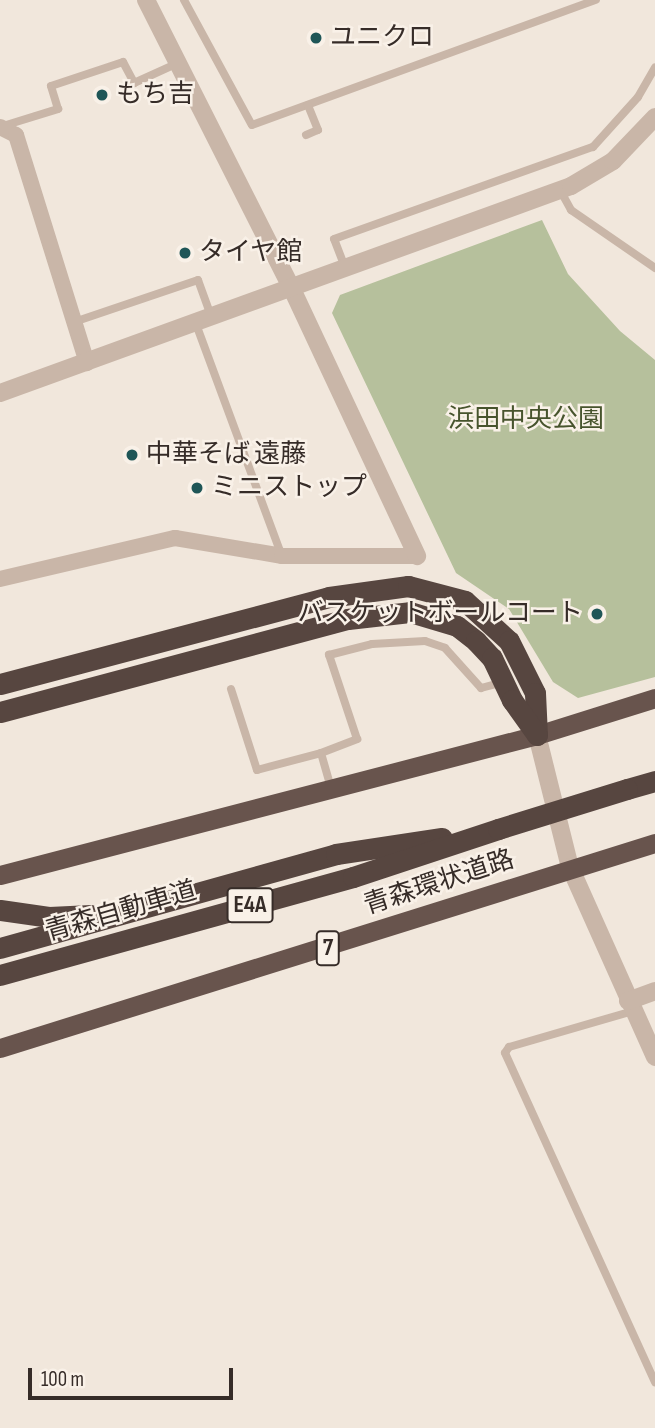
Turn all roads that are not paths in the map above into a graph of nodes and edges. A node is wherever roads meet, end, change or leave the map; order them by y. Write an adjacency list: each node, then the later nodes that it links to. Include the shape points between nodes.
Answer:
1 (146, 0): 4 (street)
2 (184, 0): 6 (lane, via 252,125)
3 (596, 0): 6 (lane)
4 (181, 62): 8 (lane, via 134,83 123,62 51,86 58,109); 13 (street)
5 (655, 67): 12 (lane, via 631,107 593,147 334,239)
6 (308, 104): 9 (lane, via 318,130)
7 (655, 117): 10 (street, via 613,161)
8 (1, 126): 15 (street, via 16,135)
9 (306, 135)
10 (560, 190): 11 (lane, via 571,210); 12 (street)
11 (655, 268)
12 (346, 270): 13 (street)
13 (292, 289): 14 (street); 19 (street)
14 (204, 321): 15 (lane, via 198,280); 16 (street); 18 (lane)
15 (74, 322): 16 (street)
16 (87, 363): 17 (street)
17 (0, 393)
18 (282, 556): 19 (street); 20 (street, via 175,538)
19 (417, 556)
20 (0, 579)
21 (503, 682): 25 (highway, via 492,658 457,626 410,612 380,612); 26 (highway); 27 (lane, via 481,688 445,648 425,640 372,644 329,654 357,739)
22 (6, 684): 26 (highway, via 329,597 408,586 465,601 509,640 535,692)
23 (231, 689): 27 (lane, via 257,770)
24 (655, 698): 26 (highway)
25 (1, 712)
26 (537, 735): 29 (highway); 32 (street)
27 (321, 753): 29 (lane)
28 (655, 781): 30 (highway, 青森自動車道 / E4A, bridge)
29 (332, 790): 33 (highway)
30 (498, 829): 35 (highway, 青森自動車道 / E4A, via 336,854); 36 (highway, 青森自動車道 / E4A, via 353,877)
31 (655, 843): 32 (highway, 青森環状道路 / 7)
32 (570, 867): 41 (street); 42 (highway, 青森環状道路 / 7, via 276,965)
33 (0, 875)
34 (9, 912): 35 (highway)
35 (132, 913): 37 (highway, 青森自動車道 / E4A)
36 (130, 940): 38 (highway, 青森自動車道 / E4A); 39 (highway)
37 (0, 948)
38 (0, 975)
39 (0, 982)
40 (655, 991): 41 (street)
41 (631, 1006): 43 (street); 44 (lane, via 509,1047 505,1054)
42 (0, 1048)
43 (655, 1057)
44 (655, 1382)

